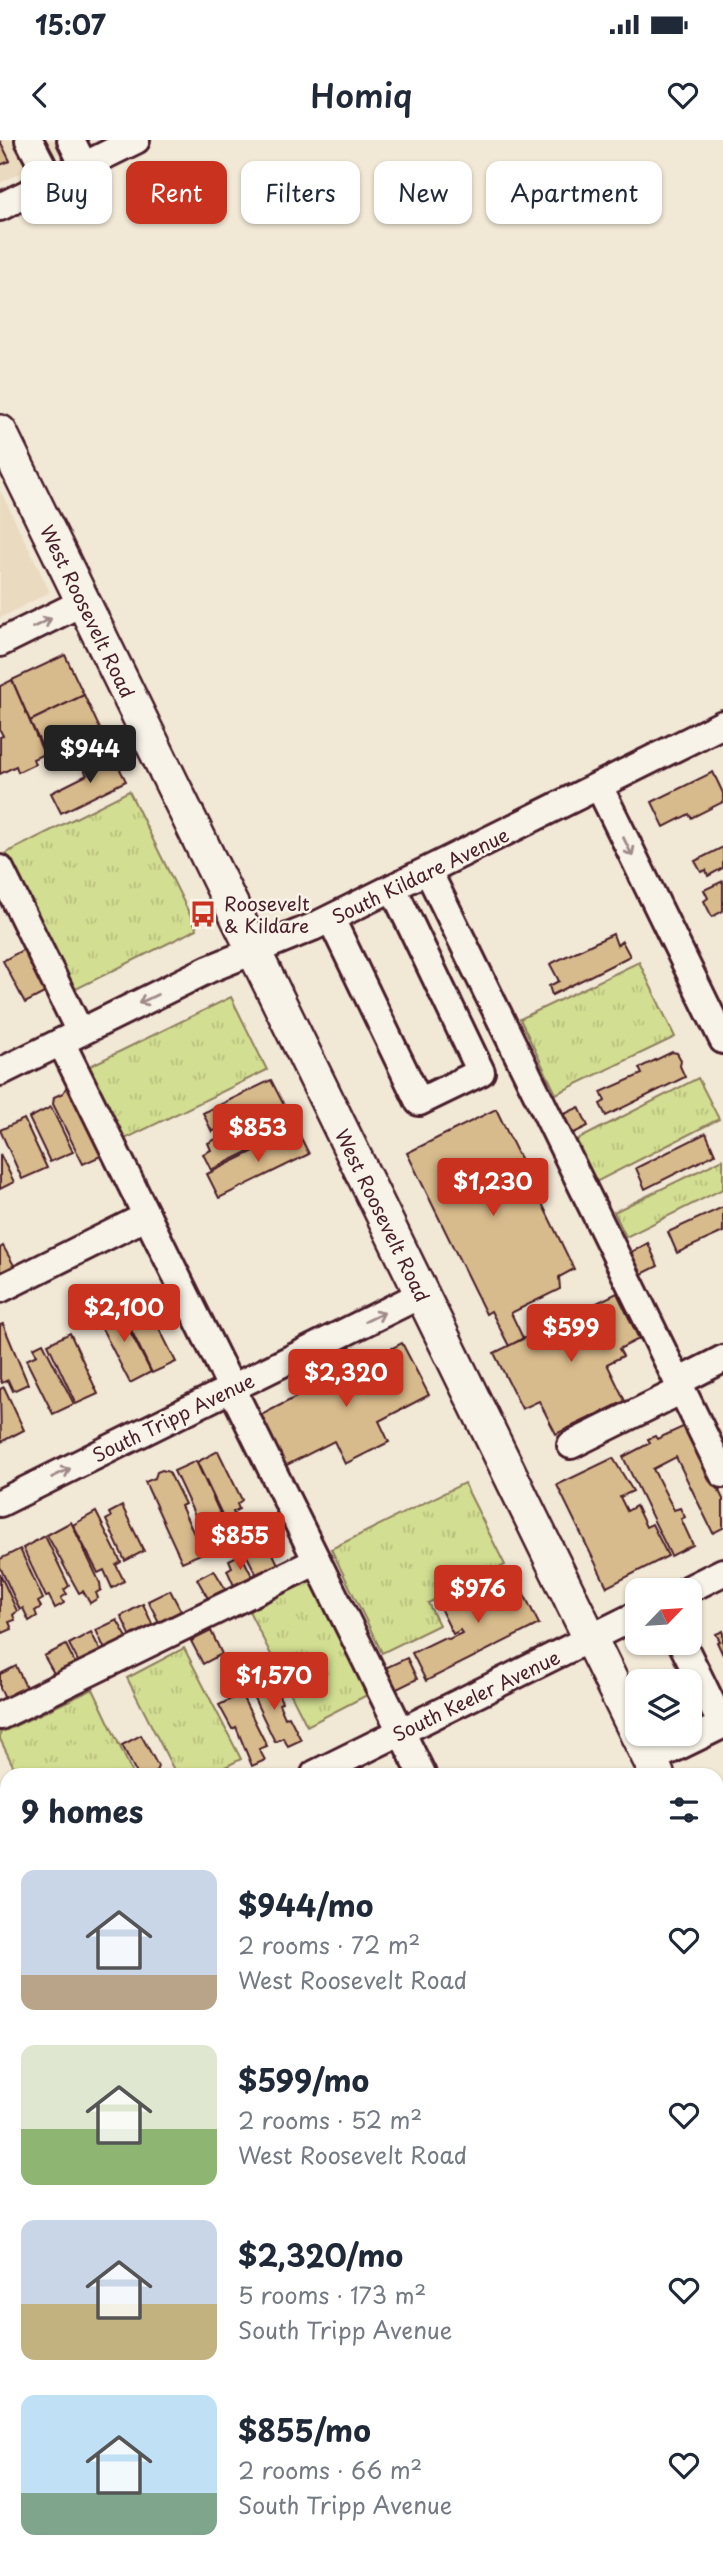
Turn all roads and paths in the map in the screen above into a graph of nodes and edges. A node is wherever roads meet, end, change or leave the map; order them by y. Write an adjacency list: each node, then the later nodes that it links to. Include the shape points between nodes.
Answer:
1 (29, 140): 4 (street)
2 (71, 140): 5 (street)
3 (135, 140): 6 (street)
4 (40, 161)
5 (81, 161)
6 (93, 161)
7 (21, 197): 8 (street)
8 (0, 207)
9 (0, 432): 10 (main road, West Roosevelt Road)
10 (83, 602): 11 (street, one-way to 10); 18 (main road, West Roosevelt Road)
11 (0, 643)
12 (723, 724): 13 (street, South Kildare Avenue)
13 (598, 786): 15 (street, South Kildare Avenue); 20 (street, one-way to 20)
14 (0, 869): 19 (street)
15 (428, 871): 16 (street, South Kildare Avenue); 26 (street)
16 (393, 888): 17 (street, South Kildare Avenue); 17 (street, via 481,1072 419,1102)
17 (331, 919): 18 (street, South Kildare Avenue)
18 (254, 951): 19 (street, South Kildare Avenue, one-way to 19); 24 (main road, West Roosevelt Road)
19 (71, 1037): 21 (street, South Kildare Avenue); 22 (street)
20 (723, 1040)
21 (0, 1072)
22 (147, 1216): 23 (street); 27 (street)
23 (0, 1289)
24 (422, 1294): 27 (street, South Tripp Avenue, one-way to 24); 35 (main road, West Roosevelt Road)
25 (723, 1359): 26 (street)
26 (680, 1386): 28 (street); 29 (street)
27 (232, 1388): 30 (street, South Tripp Avenue, one-way to 27); 31 (street)
28 (571, 1445)
29 (723, 1474)
30 (0, 1503)
31 (317, 1561): 37 (street); 38 (street)
32 (723, 1572): 33 (street)
33 (702, 1582)
34 (625, 1621): 35 (street, South Keeler Avenue)
35 (590, 1638): 38 (street, South Keeler Avenue); 39 (main road, West Roosevelt Road)
36 (688, 1656): 39 (street, via 722,1725)
37 (0, 1716)
38 (401, 1732): 40 (street, South Keeler Avenue); 41 (street)
39 (645, 1750)
40 (326, 1768)
41 (419, 1768)

